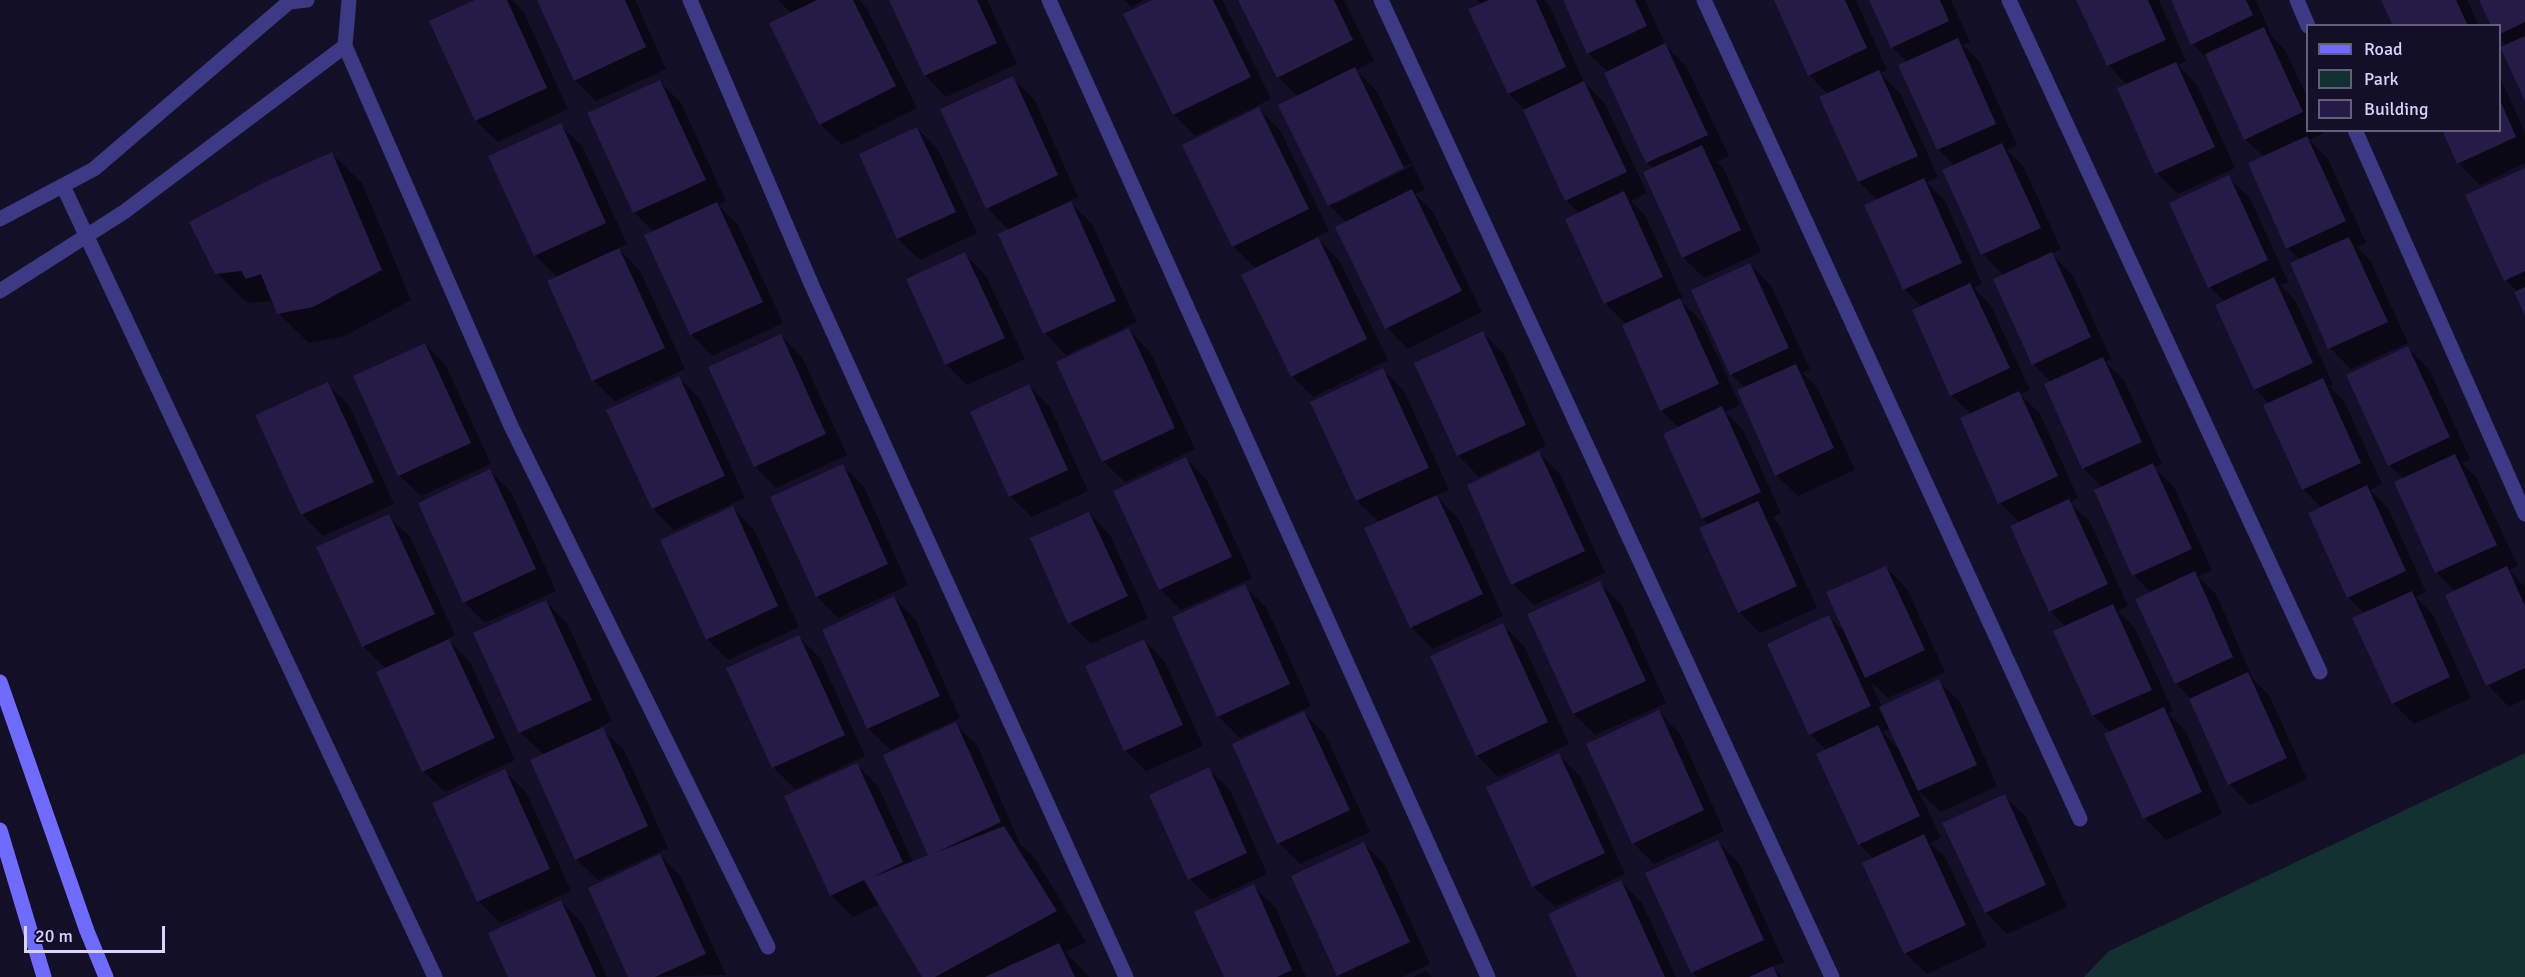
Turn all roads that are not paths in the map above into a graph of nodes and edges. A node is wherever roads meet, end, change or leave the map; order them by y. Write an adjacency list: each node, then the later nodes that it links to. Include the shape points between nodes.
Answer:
1 (306, 0): 12 (street, via 289,2 94,169)
2 (349, 0): 10 (street)
3 (690, 0): 25 (street, via 818,299)
4 (1049, 0): 26 (street)
5 (1381, 0): 27 (street)
6 (1704, 0): 19 (street)
7 (2009, 0): 17 (street)
8 (2297, 0): 9 (street)
9 (2307, 24)
10 (345, 46): 14 (street); 21 (street, via 511,426)
11 (2356, 132): 16 (street)
12 (63, 186): 13 (street); 14 (street)
13 (0, 219)
14 (87, 237): 15 (street); 24 (street)
15 (0, 291)
16 (2525, 514)
17 (2320, 672)
18 (0, 682): 23 (street)
19 (2080, 819)
20 (0, 830): 22 (street)
21 (768, 947)
22 (44, 977)
23 (106, 977)
24 (435, 977)
25 (1126, 977)
26 (1488, 977)
27 (1832, 977)

